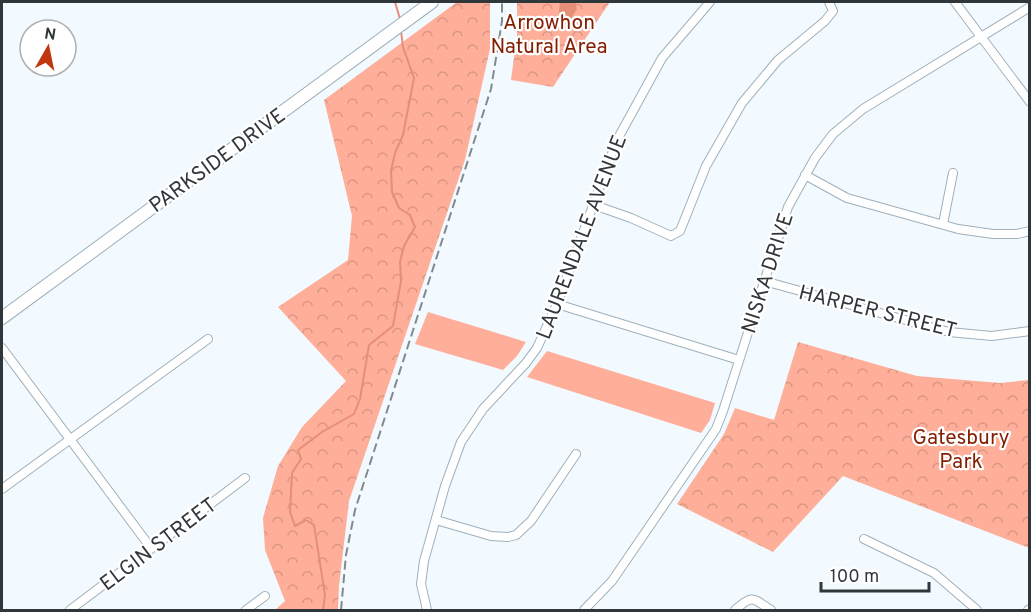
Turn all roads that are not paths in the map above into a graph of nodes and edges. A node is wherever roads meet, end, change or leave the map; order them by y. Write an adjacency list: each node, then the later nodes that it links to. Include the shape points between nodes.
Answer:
1 (432, 2): 15 (main road, PARKSIDE DRIVE)
2 (710, 2): 10 (street, LAURENDALE AVENUE, via 662,58 638,99 617,140)
3 (829, 2): 10 (street, via 833,11 825,21 778,60 742,103 706,166 680,231 671,236)
4 (956, 2): 6 (street)
5 (1029, 7): 6 (street, NISKA DRIVE)
6 (981, 37): 7 (street); 9 (street, NISKA DRIVE, via 863,109 833,134)
7 (1029, 102)
8 (953, 173): 11 (street)
9 (805, 175): 11 (street, via 847,198); 13 (street, NISKA DRIVE, via 788,207)
10 (594, 205): 14 (street, LAURENDALE AVENUE)
11 (943, 224): 12 (street, via 978,233)
12 (1029, 231)
13 (764, 281): 16 (street, HARPER STREET, via 949,332 992,336); 19 (street, NISKA DRIVE)
14 (556, 304): 19 (street); 24 (street, LAURENDALE AVENUE, via 532,356 467,432 455,457)
15 (2, 318)
16 (1029, 331)
17 (208, 339): 20 (street)
18 (2, 348): 20 (street)
19 (739, 360): 31 (street, NISKA DRIVE, via 716,429 612,581)
20 (70, 437): 23 (street); 26 (street)
21 (576, 454): 24 (street, via 531,521 516,535 491,536)
22 (245, 478): 26 (street, ELGIN STREET)
23 (2, 489)
24 (436, 520): 30 (street, LAURENDALE AVENUE, via 422,568 422,594)
25 (864, 539): 34 (street, via 934,573)
26 (152, 548): 28 (street, ELGIN STREET)
27 (266, 596): 29 (street)
28 (70, 610)
29 (246, 610)
30 (427, 610)
31 (584, 610)
32 (735, 610): 33 (street, via 753,599)
33 (771, 610)
34 (977, 610)

